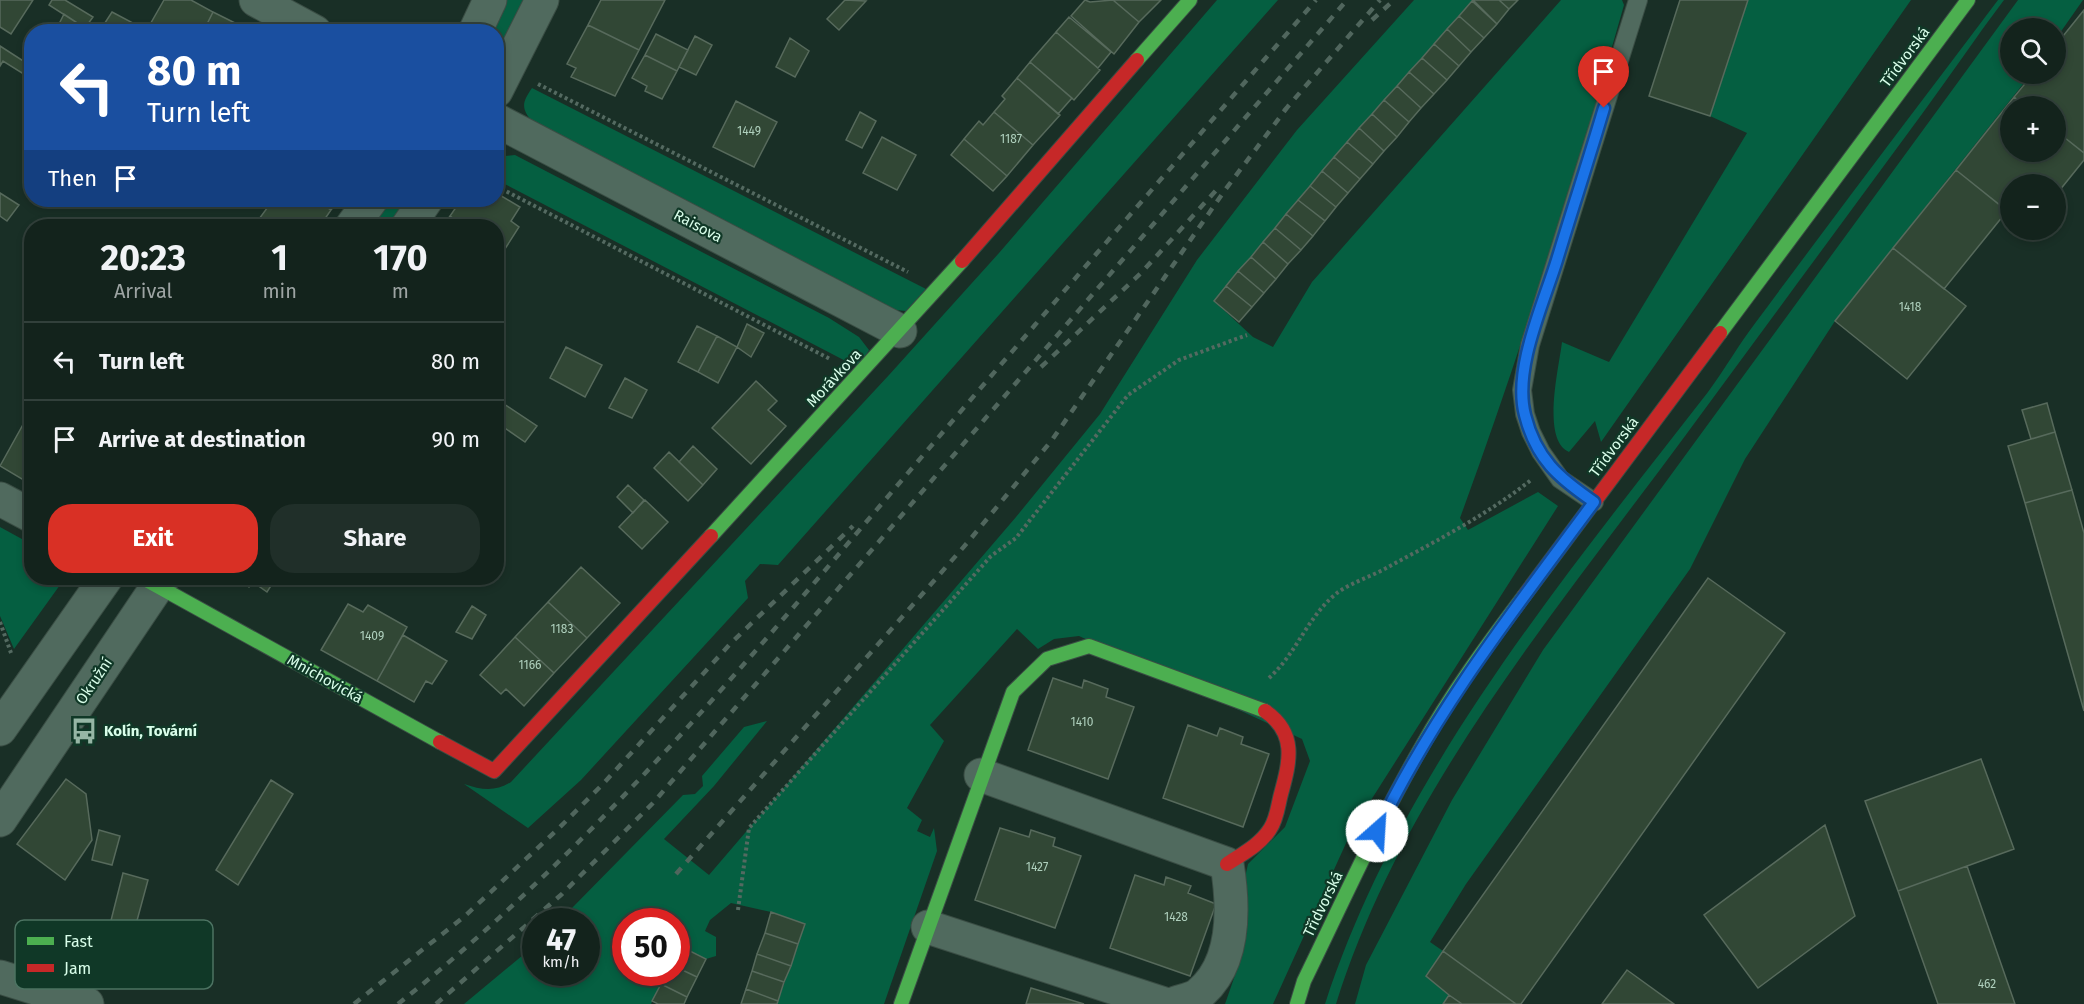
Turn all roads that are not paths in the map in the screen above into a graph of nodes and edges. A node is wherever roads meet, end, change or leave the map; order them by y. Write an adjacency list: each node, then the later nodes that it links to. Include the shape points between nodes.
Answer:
1 (256, 0): 8 (street)
2 (490, 0): 9 (street)
3 (542, 0): 11 (street)
4 (1190, 0): 13 (street, Morávkova)
5 (1638, 0): 15 (lane, via 1530,345 1522,390 1531,432 1550,465 1560,479)
6 (1959, 0): 10 (street)
7 (1968, 0): 10 (street, Třídvorská)
8 (300, 24)
9 (478, 24)
10 (1949, 25): 15 (street, Třídvorská)
11 (504, 75)
12 (504, 124): 13 (street, Raisova)
13 (900, 331): 22 (street, Morávkova)
14 (0, 499): 16 (street)
15 (1594, 502): 34 (street, Třídvorská, via 1472,665 1422,746 1304,981)
16 (24, 512)
17 (101, 585): 21 (street)
18 (151, 585): 20 (street, Mnichovická)
19 (163, 585): 22 (street, Mnichovická)
20 (127, 631): 24 (street, Okružní)
21 (0, 729)
22 (494, 771)
23 (981, 775): 25 (street); 25 (street, via 1013,692 1047,659 1089,646 1267,712 1289,738 1293,756 1270,828 1252,849); 26 (street)
24 (0, 820)
25 (1227, 864): 33 (street, via 1232,898 1225,960 1198,995)
26 (928, 927): 31 (street); 32 (street)
27 (0, 977): 28 (street)
28 (15, 982)
29 (39, 989): 30 (street)
30 (87, 1004)
31 (901, 1004)
32 (1164, 1004)
33 (1173, 1004)
34 (1297, 1004)

